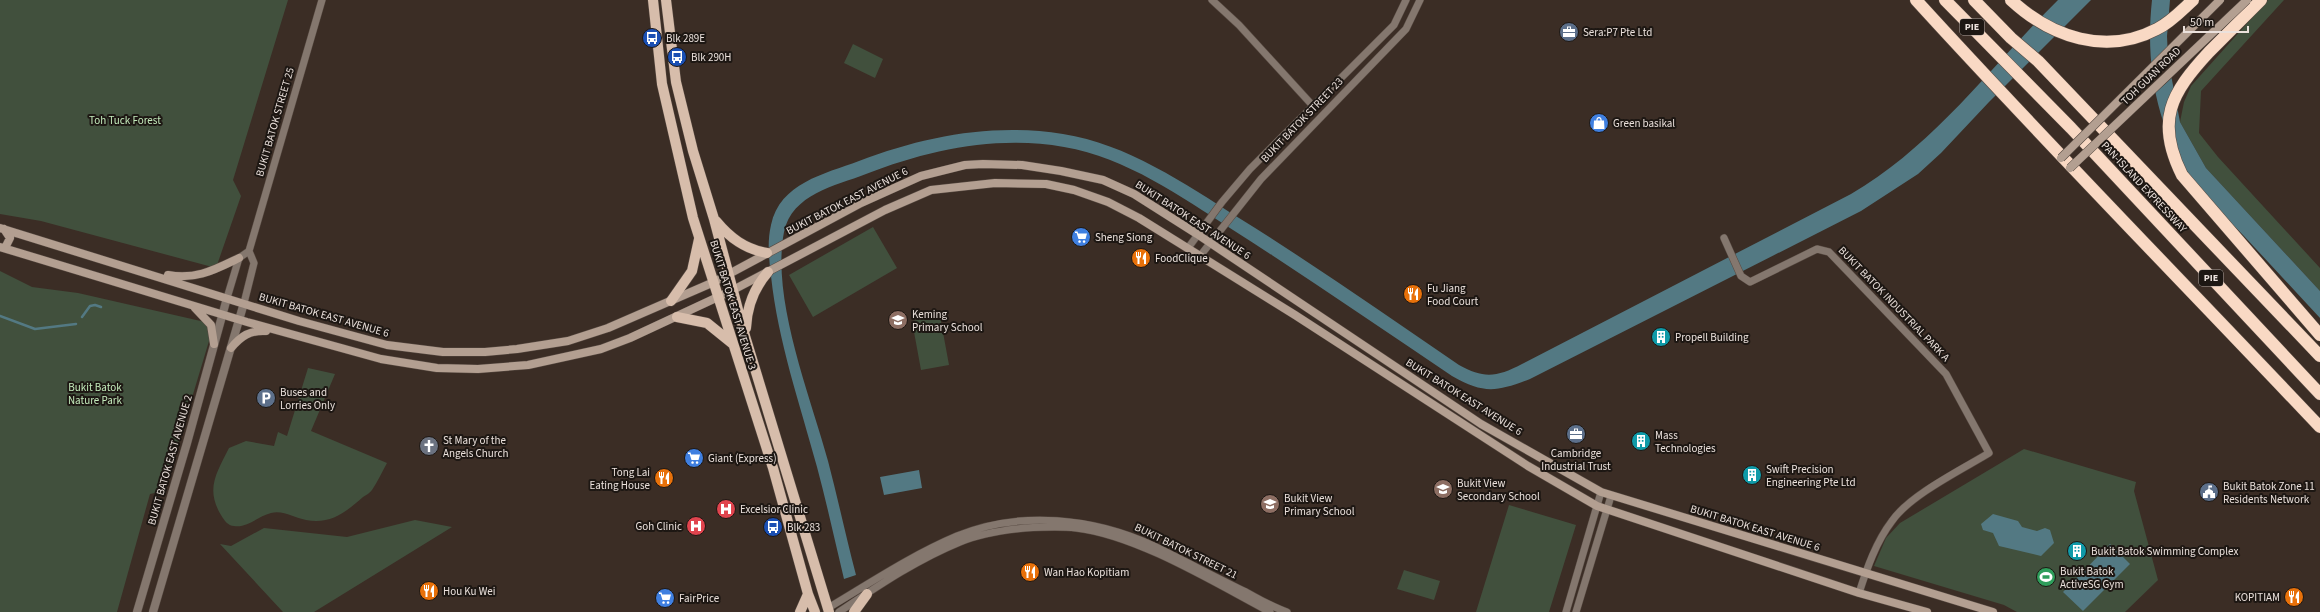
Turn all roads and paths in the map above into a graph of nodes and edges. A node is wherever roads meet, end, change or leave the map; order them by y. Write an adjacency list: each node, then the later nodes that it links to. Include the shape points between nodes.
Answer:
1 (322, 0): 26 (street, BUKIT BATOK STREET 25)
2 (653, 0): 21 (main road, BUKIT BATOK EAST AVENUE 3, via 666,104)
3 (666, 0): 18 (main road, BUKIT BATOK EAST AVENUE 3, via 676,82 693,151)
4 (1212, 0): 15 (street)
5 (1406, 0): 15 (street, BUKIT BATOK STREET 23, via 1394,25)
6 (1420, 0): 23 (street, BUKIT BATOK STREET 23, via 1406,29 1313,124 1235,210)
7 (1916, 0): 16 (highway)
8 (1945, 0): 50 (highway, PAN-ISLAND EXPRESSWAY / PIE, via 2071,128)
9 (1974, 0): 49 (highway, PAN-ISLAND EXPRESSWAY / PIE, via 2038,61)
10 (2011, 0): 11 (highway, via 2048,28 2071,37 2103,42 2130,39 2158,29)
11 (2193, 0)
12 (2220, 0): 16 (main road, TOH GUAN ROAD, bridge)
13 (2246, 0): 17 (main road, TOH GUAN ROAD, bridge)
14 (2261, 0): 44 (highway, via 2185,78 2173,100 2168,124 2172,156 2182,175)
15 (1313, 106): 20 (street, BUKIT BATOK STREET 23, via 1250,169)
16 (2061, 158): 17 (highway)
17 (2070, 168): 51 (highway, via 2165,262)
18 (714, 219): 27 (main road, via 734,240 749,248); 31 (main road, BUKIT BATOK EAST AVENUE 3)
19 (2, 228): 24 (main road, via 10,238); 32 (main road, BUKIT BATOK EAST AVENUE 6)
20 (1197, 234): 23 (main road, BUKIT BATOK EAST AVENUE 6); 25 (street, BUKIT BATOK STREET 23); 27 (main road, BUKIT BATOK EAST AVENUE 6, via 1134,194 1103,180 1022,165 983,164 965,165 921,176 861,203)
21 (700, 237): 33 (main road, BUKIT BATOK EAST AVENUE 3); 37 (main road, via 692,271)
22 (1724, 238): 58 (street, BUKIT BATOK INDUSTRIAL PARK A, via 1740,274 1752,282 1817,249 1829,252 1946,374 1989,453 1900,511 1881,538)
23 (1210, 242): 28 (street, BUKIT BATOK STREET 23); 54 (main road, BUKIT BATOK EAST AVENUE 6, via 1481,424)
24 (2, 247): 39 (main road, BUKIT BATOK EAST AVENUE 6)
25 (1188, 248): 28 (main road, BUKIT BATOK EAST AVENUE 6); 30 (main road, BUKIT BATOK EAST AVENUE 6, via 1108,202 1074,190 1046,184 995,184 931,190 885,210)
26 (249, 251): 29 (street); 38 (street, BUKIT BATOK STREET 25, via 254,263)
27 (768, 253): 31 (main road, BUKIT BATOK EAST AVENUE 6)
28 (1200, 256): 56 (main road, BUKIT BATOK EAST AVENUE 6, via 1528,466)
29 (239, 258): 32 (main road, via 214,270 185,278 160,274); 36 (street)
30 (769, 271): 34 (main road, BUKIT BATOK EAST AVENUE 6); 45 (main road, via 757,285 751,298)
31 (728, 274): 33 (main road, BUKIT BATOK EAST AVENUE 6); 34 (main road, BUKIT BATOK EAST AVENUE 3)
32 (156, 276): 36 (main road, BUKIT BATOK EAST AVENUE 6)
33 (714, 282): 35 (main road, BUKIT BATOK EAST AVENUE 3); 37 (main road, BUKIT BATOK EAST AVENUE 6)
34 (733, 290): 35 (main road, BUKIT BATOK EAST AVENUE 6); 45 (main road, BUKIT BATOK EAST AVENUE 3)
35 (718, 297): 41 (main road, BUKIT BATOK EAST AVENUE 6); 47 (main road, BUKIT BATOK EAST AVENUE 3)
36 (227, 298): 38 (main road, BUKIT BATOK EAST AVENUE 6); 40 (street)
37 (671, 301): 38 (main road, BUKIT BATOK EAST AVENUE 6, via 608,328 568,341 485,352 443,352 386,345)
38 (244, 303): 42 (street, BUKIT BATOK STREET 25)
39 (190, 304): 40 (main road, BUKIT BATOK EAST AVENUE 6); 46 (main road, via 211,325)
40 (223, 315): 42 (main road, BUKIT BATOK EAST AVENUE 6); 46 (street, BUKIT BATOK EAST AVENUE 2)
41 (677, 317): 43 (main road, BUKIT BATOK EAST AVENUE 6, via 601,349 528,365 478,369 437,368 381,359); 47 (main road, via 707,323)
42 (239, 320): 43 (main road, BUKIT BATOK EAST AVENUE 6); 48 (street)
43 (277, 331): 48 (main road, via 249,332 240,337)
44 (2320, 335)
45 (745, 336): 62 (main road, BUKIT BATOK EAST AVENUE 3)
46 (214, 344): 52 (street, BUKIT BATOK EAST AVENUE 2)
47 (735, 345): 60 (main road, BUKIT BATOK EAST AVENUE 3)
48 (231, 348): 53 (street)
49 (2320, 356)
50 (2320, 394)
51 (2320, 427)
52 (184, 454): 53 (street); 63 (street, BUKIT BATOK EAST AVENUE 2)
53 (199, 457): 64 (street)
54 (1601, 492): 55 (main road, BUKIT BATOK EAST AVENUE 6); 56 (street)
55 (1611, 496): 57 (street); 58 (main road, BUKIT BATOK EAST AVENUE 6)
56 (1597, 506): 57 (main road, BUKIT BATOK EAST AVENUE 6); 71 (street)
57 (1606, 510): 59 (main road, BUKIT BATOK EAST AVENUE 6); 72 (street)
58 (1866, 574): 59 (street); 74 (main road, BUKIT BATOK EAST AVENUE 6)
59 (1859, 592): 73 (main road, BUKIT BATOK EAST AVENUE 6)
60 (808, 594): 65 (main road); 66 (main road, BUKIT BATOK EAST AVENUE 3)
61 (867, 594): 67 (street, BUKIT BATOK STREET 21); 68 (main road); 69 (street, BUKIT BATOK STREET 21, via 926,557 961,541 1015,529 1076,528 1122,539)
62 (826, 611): 70 (street, BUKIT BATOK STREET 21, via 923,552 959,535 1008,524 1057,521 1077,522 1124,533)
63 (137, 612)
64 (153, 612)
65 (800, 612)
66 (815, 612)
67 (839, 612)
68 (854, 612)
69 (1270, 612)
70 (1287, 612)
71 (1566, 612)
72 (1576, 612)
73 (1927, 612)
74 (1993, 612)

